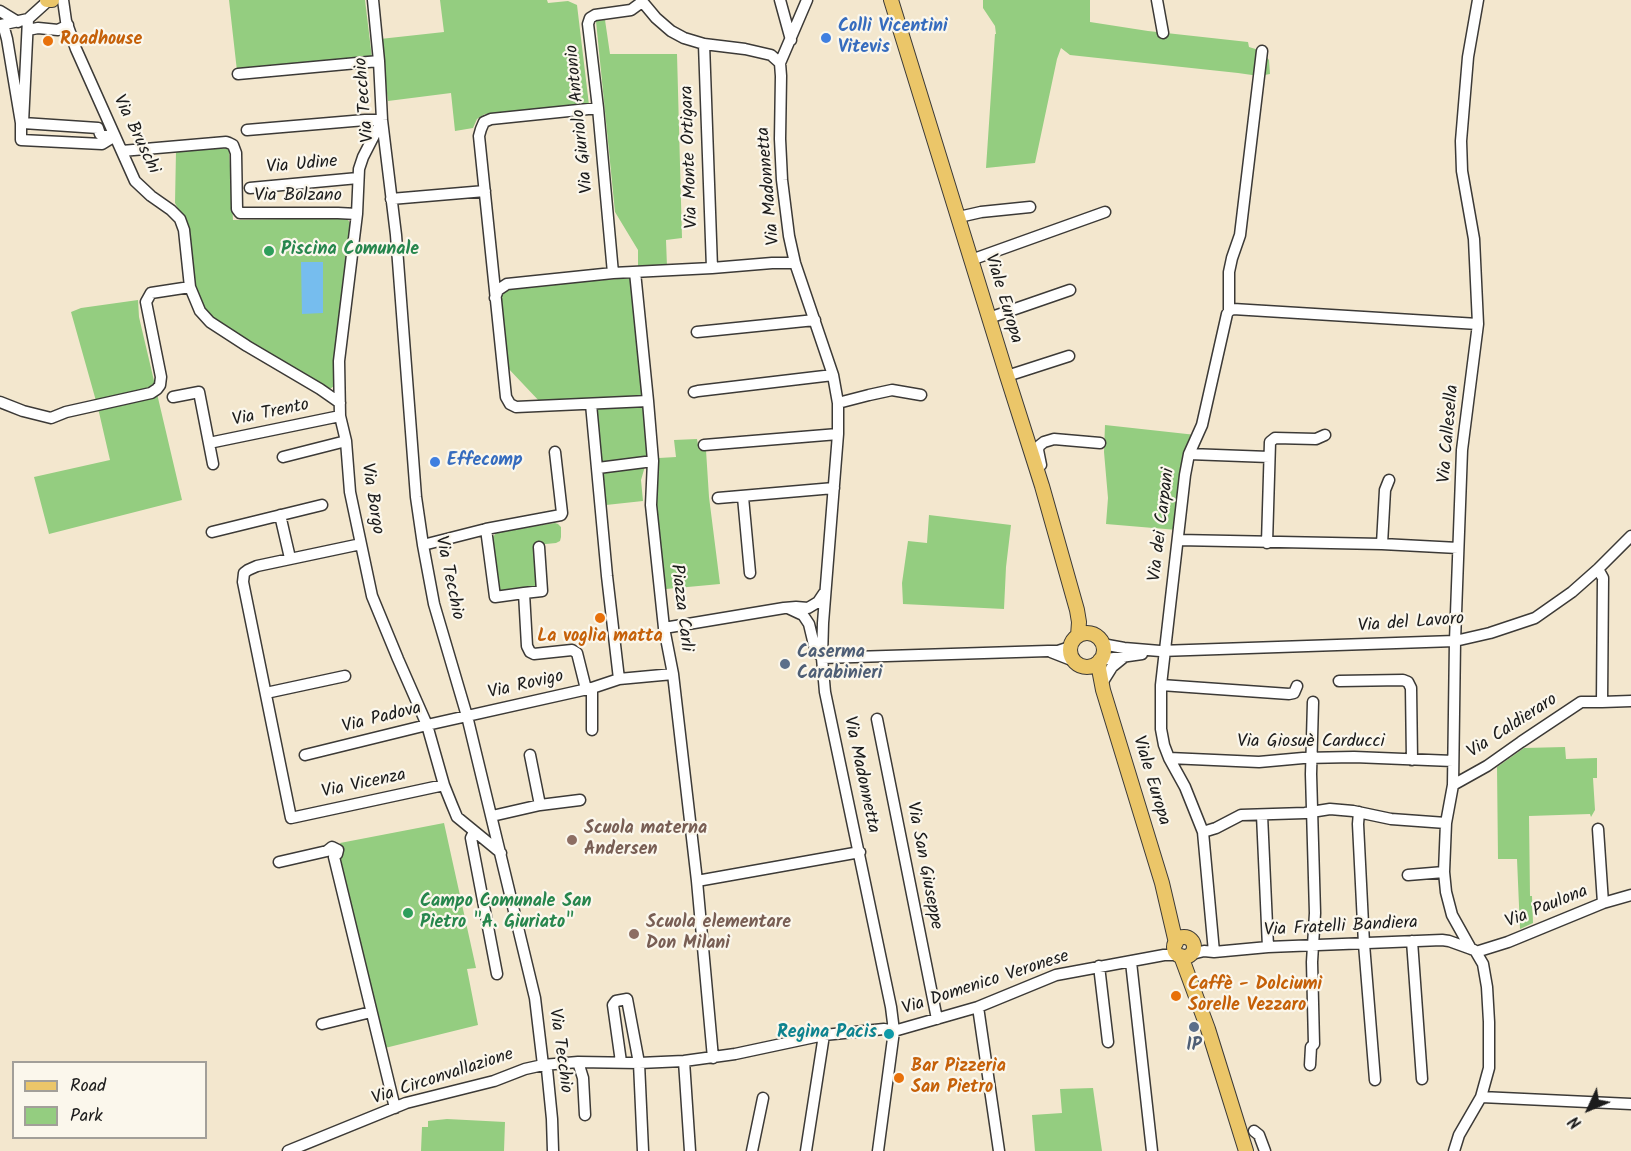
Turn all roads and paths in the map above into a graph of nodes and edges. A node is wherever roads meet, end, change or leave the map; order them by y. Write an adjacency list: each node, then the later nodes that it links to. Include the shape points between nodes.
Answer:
1 (35, 0): 12 (street)
2 (49, 0): 12 (street); 13 (street, Via Bruschi)
3 (63, 0): 13 (street, Via Bruschi)
4 (373, 0): 20 (street, Via Tecchio)
5 (780, 0): 17 (street)
6 (807, 0): 17 (street, Via Madonnetta)
7 (891, 0): 36 (main road, Viale Europa)
8 (1157, 0): 15 (street)
9 (1478, 0): 50 (street, Via Callesella, via 1468,57 1461,141 1474,239)
10 (641, 1): 18 (street, via 671,31); 23 (street, Via Giuriolo Antonio, via 632,10 590,18)
11 (0, 11): 12 (street)
12 (29, 22): 13 (street, via 58,30); 14 (street); 16 (street, via 11,29); 25 (street)
13 (67, 23): 27 (street, Via Bruschi)
14 (0, 25): 16 (street)
15 (1163, 33)
16 (7, 39): 25 (street)
17 (790, 40): 21 (street, Via Madonnetta)
18 (704, 44): 21 (street, via 745,49 771,56); 39 (street, Via Monte Ortigara)
19 (1262, 51): 47 (street, Via dei Carpani, via 1240,235 1229,272)
20 (379, 61): 22 (street); 24 (street, Via Tecchio)
21 (780, 63): 38 (street, Via Madonnetta, via 782,180)
22 (237, 74)
23 (598, 108): 31 (street, via 484,122 479,136); 41 (street, Via Giuriolo Antonio)
24 (382, 120): 26 (street); 29 (street, Via Borgo, via 358,169); 32 (street, Via Tecchio)
25 (22, 123): 27 (street, via 98,128 103,136); 27 (street, via 21,140 102,144)
26 (247, 130)
27 (115, 136): 28 (street, Via Bruschi)
28 (122, 151): 35 (street, Via Bolzano, via 229,142 236,153 240,213); 44 (street, Via Bruschi, via 135,181 180,219)
29 (358, 178): 30 (street, Via Udine); 35 (street, Via Borgo)
30 (250, 188)
31 (485, 191): 32 (street); 42 (street)
32 (391, 199): 91 (street, Via Tecchio)
33 (1030, 207): 36 (street)
34 (1105, 212): 37 (street)
35 (357, 214): 60 (street, Via Borgo, via 339,361)
36 (958, 217): 37 (main road, Viale Europa)
37 (971, 260): 48 (main road, Viale Europa)
38 (795, 263): 39 (street); 49 (street, Via Madonnetta)
39 (711, 268): 40 (street)
40 (635, 272): 41 (street); 58 (street, Piazza Carli)
41 (613, 273): 43 (street)
42 (492, 274): 43 (street, via 500,283); 46 (street)
43 (507, 284): 46 (street)
44 (190, 288): 59 (street, via 151,293 146,302 161,377 160,385 151,393 51,418); 60 (street, Via Bruschi, via 200,311 210,322)
45 (1070, 290): 48 (street)
46 (495, 298): 61 (street, via 510,404)
47 (1229, 311): 50 (street); 71 (street, Via dei Carpani, via 1202,425)
48 (989, 318): 54 (main road, Viale Europa)
49 (815, 320): 51 (street); 53 (street, Via Madonnetta)
50 (1478, 324): 93 (street, Via Callesella, via 1462,450)
51 (697, 332)
52 (1069, 357): 54 (street)
53 (833, 375): 55 (street); 62 (street, Via Madonnetta)
54 (1007, 376): 78 (main road, Viale Europa)
55 (694, 392)
56 (921, 395): 62 (street, via 892,390)
57 (173, 397): 67 (street, via 199,392)
58 (648, 401): 61 (street); 74 (street, Piazza Carli)
59 (0, 402)
60 (340, 403): 63 (street, Via Borgo)
61 (591, 404): 76 (street)
62 (838, 404): 64 (street, Via Madonnetta)
63 (340, 416): 66 (street, Via Borgo); 67 (street, Via Trento)
64 (838, 434): 69 (street); 79 (street, Via Madonnetta)
65 (1325, 435): 73 (street, via 1316,439 1275,438 1270,442)
66 (346, 441): 72 (street); 89 (street, Via Borgo, via 350,492)
67 (209, 443): 75 (street)
68 (1100, 443): 78 (street, via 1044,442 1039,446)
69 (704, 445)
70 (555, 452): 84 (street, via 561,515)
71 (1189, 454): 73 (street); 87 (street, Via dei Carpani)
72 (283, 456)
73 (1269, 457): 88 (street)
74 (653, 461): 76 (street); 102 (street, Piazza Carli, via 651,505)
75 (213, 464)
76 (598, 468): 112 (street)
77 (1389, 480): 90 (street)
78 (1042, 486): 99 (main road, Viale Europa)
79 (834, 488): 80 (street); 97 (street, Via Madonnetta)
80 (743, 496): 81 (street); 96 (street)
81 (718, 498)
82 (322, 505): 83 (street)
83 (280, 515): 85 (street); 94 (street)
84 (486, 529): 91 (street); 98 (street, via 495,597)
85 (212, 532)
86 (1631, 536): 95 (street, Via del Lavoro)
87 (1179, 540): 88 (street); 105 (street, Via dei Carpani)
88 (1267, 543): 90 (street)
89 (361, 544): 94 (street); 124 (street, Via Borgo, via 372,596)
90 (1382, 544): 93 (street)
91 (423, 545): 122 (street, Via Tecchio, via 434,604)
92 (539, 547): 98 (street, via 542,591)
93 (1458, 549): 104 (street, Via Callesella)
94 (290, 558): 118 (street, via 244,573)
95 (1598, 569): 104 (street, Via del Lavoro, via 1535,618); 121 (street, via 1604,578)
96 (750, 573)
97 (825, 592): 100 (street); 101 (street, Via Madonnetta)
98 (524, 593): 117 (street, via 530,652 577,653)
99 (1077, 610): 103 (main road, Viale Europa); 106 (main road, Viale Europa)
100 (805, 612): 101 (street, via 814,613); 102 (street, via 788,608); 108 (street, via 815,649)
101 (823, 623): 108 (street, Via Madonnetta)
102 (664, 628): 110 (street, Piazza Carli)
103 (1098, 639): 105 (street, Via del Lavoro, via 1124,648); 106 (main road, via 1083,634); 109 (main road, via 1104,652)
104 (1455, 641): 105 (street, Via del Lavoro); 131 (street, Via Callesella)
105 (1163, 651): 107 (street, Via del Lavoro); 114 (street, Via dei Carpani)
106 (1076, 653): 108 (street); 109 (main road, via 1092,666); 116 (main road, Viale Europa)
107 (1125, 657): 109 (street, Via del Lavoro); 116 (street, via 1112,667)
108 (822, 658): 144 (street, Via Madonnetta, via 825,692)
109 (1100, 660): 116 (main road, Viale Europa)
110 (672, 675): 112 (street, Piazza Carli); 149 (street)
111 (345, 676): 118 (street)
112 (620, 680): 117 (street, Via Rovigo)
113 (1339, 681): 130 (street, via 1408,682)
114 (1161, 685): 115 (street, via 1289,694); 128 (street, Via dei Carpani, via 1161,729)
115 (1297, 686)
116 (1102, 687): 159 (main road, Viale Europa, via 1162,883)
117 (589, 688): 122 (street, Via Rovigo); 125 (street, Via Rovigo)
118 (267, 693): 132 (street, Via Vicenza, via 291,818)
119 (1631, 701): 121 (street, Via Caldieraro)
120 (1313, 702): 129 (street)
121 (1602, 702): 133 (street, Via Caldieraro, via 1581,702)
122 (467, 716): 124 (street, Via Padova); 139 (street, Via Tecchio)
123 (877, 718): 166 (street, Via San Giuseppe)
124 (427, 725): 126 (street, Via Padova); 132 (street, Via Borgo)
125 (592, 730)
126 (305, 755)
127 (530, 755): 135 (street)
128 (1169, 758): 129 (street, Via Giosuè Carducci, via 1259,762); 143 (street, Via dei Carpani)
129 (1312, 758): 130 (street, Via Giosuè Carducci); 136 (street)
130 (1412, 760): 131 (street, Via Giosuè Carducci)
131 (1453, 761): 133 (street, Via Callesella)
132 (444, 785): 142 (street, Via Borgo, via 458,818)
133 (1453, 785): 140 (street, Via Callesella)
134 (580, 800): 135 (street)
135 (540, 805): 139 (street)
136 (1312, 812): 137 (street); 138 (street); 157 (street)
137 (1359, 812): 140 (street, via 1381,818); 156 (street)
138 (1262, 815): 143 (street, via 1241,815); 158 (street)
139 (492, 816): 145 (street, Via Tecchio)
140 (1446, 823): 147 (street, Via Callesella)
141 (1598, 829): 151 (street)
142 (474, 832): 145 (street, Via Borgo); 163 (street, via 471,838)
143 (1203, 832): 159 (street, Via dei Carpani)
144 (860, 852): 149 (street); 168 (street, Via Madonnetta, via 891,1007)
145 (501, 853): 176 (street, Via Tecchio, via 535,998)
146 (279, 862): 165 (street, via 332,847 338,850 334,857)
147 (1444, 872): 148 (street); 152 (street, Via Callesella)
148 (1408, 874)
149 (697, 881): 171 (street)
150 (1631, 895): 151 (street, Via Paulona)
151 (1604, 903): 160 (street, Via Paulona, via 1508,942)
152 (1452, 915): 153 (street, Via Callesella); 155 (street, Via Callesella)
153 (1459, 927): 155 (street); 160 (street, Via Callesella)
154 (1412, 941): 155 (street, Via Fratelli Bandiera); 156 (street, Via Fratelli Bandiera); 178 (street)
155 (1451, 941): 160 (street, Via Fratelli Bandiera)
156 (1364, 944): 157 (street, Via Fratelli Bandiera); 179 (street)
157 (1313, 946): 158 (street, Via Fratelli Bandiera); 177 (street, via 1314,1044)
158 (1268, 947): 159 (street, Via Fratelli Bandiera)
159 (1189, 949): 161 (street, Via Domenico Veronese); 195 (main road, Viale Europa, via 1204,1018)
160 (1474, 950): 180 (street, Via Callesella, via 1483,964 1490,1022 1489,1068)
161 (1131, 962): 162 (street, Via Domenico Veronese); 194 (street)
162 (1099, 966): 164 (street, Via Domenico Veronese, via 1056,975); 170 (street, Via Domenico Veronese)
163 (497, 974)
164 (978, 1007): 166 (street, Via Domenico Veronese); 193 (street)
165 (371, 1012): 167 (street); 183 (street)
166 (937, 1019): 168 (street, Via Domenico Veronese)
167 (322, 1024)
168 (889, 1030): 169 (street, Via Circonvallazione); 192 (street, Via Madonnetta)
169 (824, 1035): 171 (street, Via Circonvallazione); 191 (street)
170 (1108, 1042)
171 (713, 1058): 172 (street, Via Circonvallazione)
172 (684, 1061): 175 (street, Via Circonvallazione); 189 (street)
173 (578, 1062): 174 (street, Via Circonvallazione); 176 (street, Via Circonvallazione); 184 (street)
174 (621, 1062): 175 (street, Via Circonvallazione); 175 (street, via 613,1005 627,999)
175 (639, 1063): 188 (street)
176 (543, 1065): 183 (street, Via Circonvallazione); 187 (street, Via Tecchio, via 547,1069)
177 (1310, 1065)
178 (1422, 1079)
179 (1375, 1080)
180 (1482, 1097): 182 (street); 197 (street, Via Callesella)
181 (763, 1098): 190 (street)
182 (1631, 1104)
183 (395, 1108): 186 (street, Via Circonvallazione)
184 (585, 1114)
185 (1254, 1131): 196 (street)
186 (288, 1151)
187 (553, 1151)
188 (643, 1151)
189 (690, 1151)
190 (752, 1151)
191 (806, 1151)
192 (878, 1151)
193 (999, 1151)
194 (1152, 1151)
195 (1246, 1151)
196 (1264, 1151)
197 (1454, 1151)

